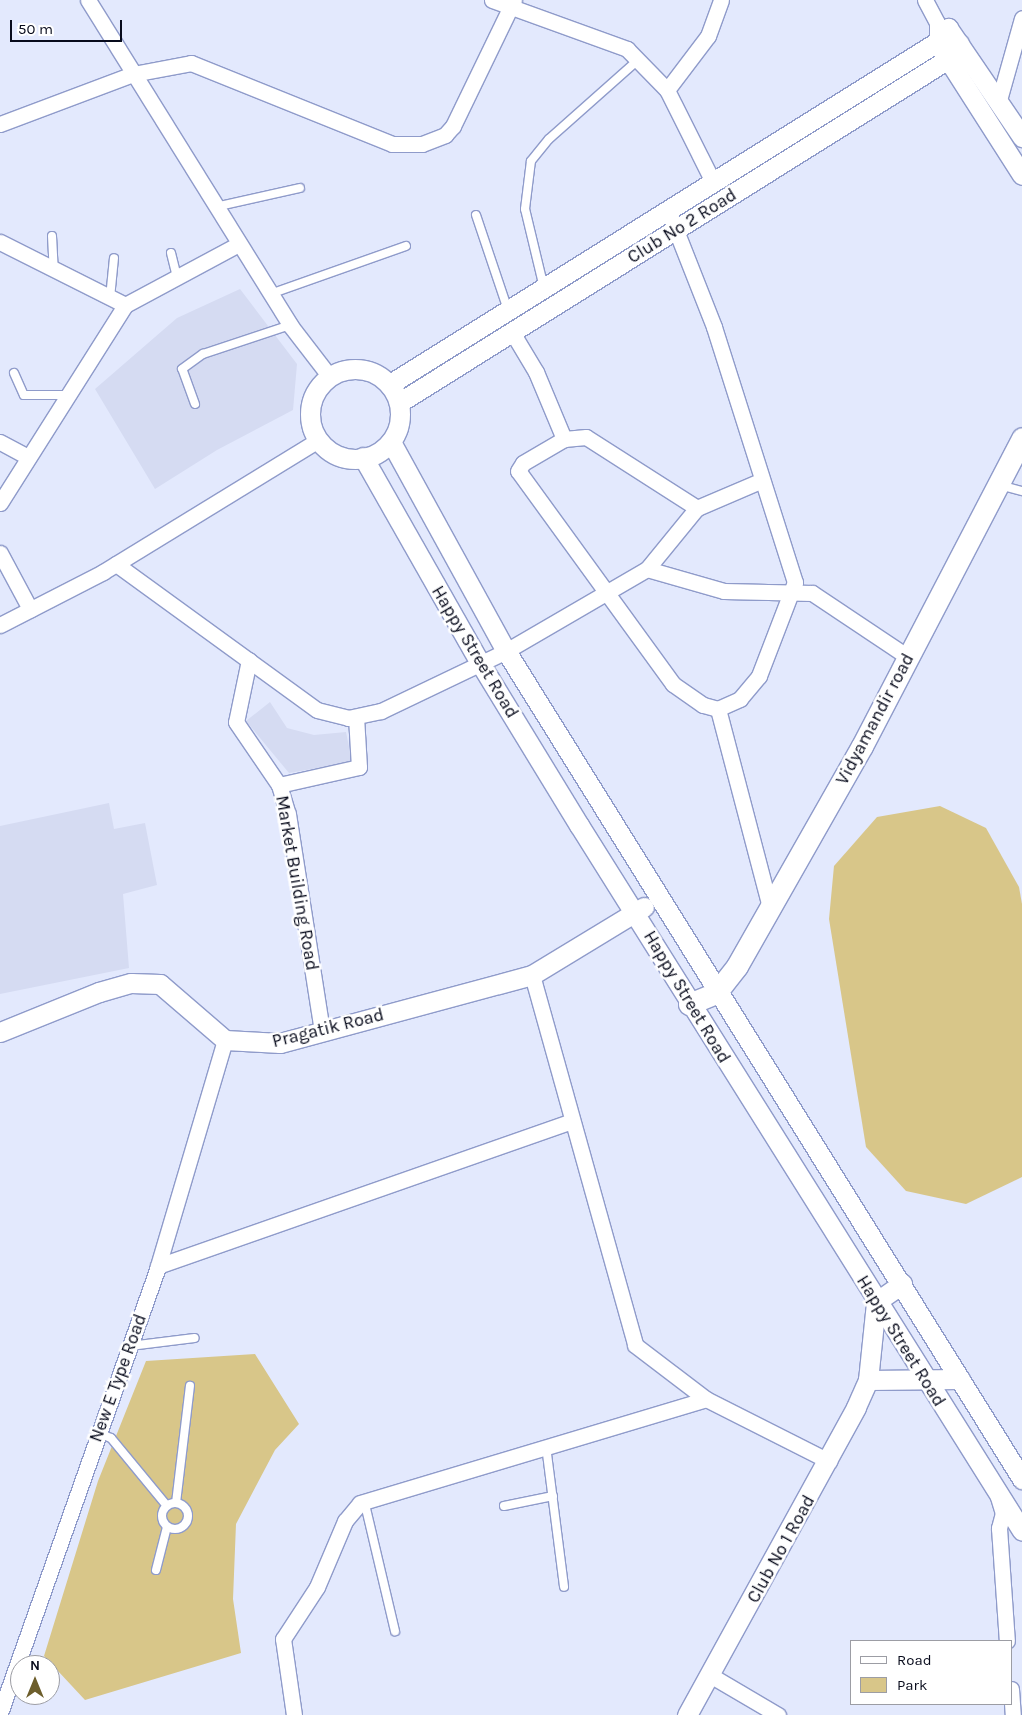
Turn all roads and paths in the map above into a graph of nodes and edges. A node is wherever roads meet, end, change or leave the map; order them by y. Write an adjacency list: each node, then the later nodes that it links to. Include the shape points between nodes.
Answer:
1 (88, 0): 10 (street)
2 (492, 0): 5 (street)
3 (721, 0): 11 (street, via 708,36)
4 (926, 0): 7 (street)
5 (513, 3): 9 (street, via 611,40); 10 (street, via 453,126 444,135 422,144 392,144 200,65 175,64)
6 (1022, 18): 12 (street)
7 (940, 31): 8 (street); 16 (street, Club No 2 Road)
8 (954, 52): 12 (street); 15 (street); 21 (street, Club No 2 Road)
9 (638, 60): 11 (street); 30 (lane, via 548,138 531,161 525,209)
10 (134, 74): 13 (street); 18 (street)
11 (667, 90): 16 (street)
12 (999, 100): 14 (street)
13 (0, 124)
14 (1022, 137)
15 (1022, 175)
16 (713, 182): 19 (street, Club No 2 Road)
17 (300, 188): 18 (lane)
18 (215, 207): 24 (street)
19 (668, 210): 21 (street); 30 (street, Club No 2 Road)
20 (476, 215): 34 (lane)
21 (676, 230): 36 (street, Club No 2 Road); 50 (street, via 714,327)
22 (52, 236): 28 (lane)
23 (0, 242): 28 (street)
24 (239, 244): 29 (street); 31 (street)
25 (406, 246): 31 (lane)
26 (171, 253): 29 (lane)
27 (114, 258): 32 (lane)
28 (54, 270): 32 (street)
29 (177, 276): 33 (street)
30 (544, 288): 34 (street, Club No 2 Road)
31 (273, 293): 35 (street)
32 (110, 298): 33 (street)
33 (125, 304): 40 (street)
34 (508, 311): 39 (street, Club No 2 Road)
35 (290, 325): 38 (street); 42 (lane, via 203,354 182,369)
36 (512, 332): 41 (street, Club No 2 Road); 44 (street, via 536,372)
37 (14, 373): 40 (lane, via 24,395)
38 (330, 377): 39 (street, via 350,369 365,370); 45 (street, via 311,405 310,419)
39 (390, 384): 41 (street)
40 (67, 396): 48 (street)
41 (400, 402): 47 (street, via 399,428)
42 (195, 404)
43 (1022, 438): 51 (main road, Vidyamandir road)
44 (564, 439): 54 (street, via 597,441); 58 (street, via 523,463 518,471)
45 (318, 440): 49 (street, via 335,455); 56 (street)
46 (0, 442): 48 (street)
47 (391, 442): 49 (street, via 380,452); 62 (street, Happy Street Road)
48 (28, 457): 53 (street)
49 (363, 457): 65 (street, Happy Street Road)
50 (760, 481): 54 (street); 59 (street, via 792,568)
51 (997, 485): 52 (lane); 63 (main road, Vidyamandir road)
52 (1022, 491)
53 (0, 503)
54 (697, 508): 57 (street)
55 (0, 553): 60 (street)
56 (116, 564): 60 (street); 64 (street)
57 (647, 569): 58 (street); 59 (street, via 724,591)
58 (606, 590): 62 (street); 66 (street, via 673,684 702,705)
59 (793, 592): 63 (street, via 821,598); 66 (street, via 759,676 740,699)
60 (30, 609): 61 (street)
61 (0, 625)
62 (506, 651): 65 (street); 69 (street, Happy Street Road)
63 (908, 657): 70 (main road, Vidyamandir road, via 862,746)
64 (248, 660): 67 (street, via 317,710 332,717); 68 (street, Market Building Road, via 236,722)
65 (480, 663): 67 (street, via 381,711); 71 (street, Happy Street Road)
66 (718, 709): 70 (street)
67 (356, 717): 68 (street, via 359,767)
68 (279, 785): 78 (street, Market Building Road, via 288,814)
69 (658, 900): 71 (street, Pragatik Road); 72 (street, Happy Street Road)
70 (769, 904): 75 (main road, Vidyamandir road, via 737,966)
71 (634, 913): 73 (street, Happy Street Road); 74 (street, Pragatik Road)
72 (698, 963): 73 (street); 75 (street, Happy Street Road)
73 (670, 974): 76 (street, Happy Street Road)
74 (532, 975): 78 (street, Pragatik Road); 82 (street)
75 (716, 993): 76 (main road); 77 (street, Happy Street Road)
76 (689, 1004): 80 (street, Happy Street Road)
77 (738, 1027): 80 (street); 84 (street, Happy Street Road)
78 (322, 1031): 81 (street, Pragatik Road, via 280,1043)
79 (0, 1032): 81 (street, via 99,992 131,983 160,984)
80 (710, 1036): 85 (street, Happy Street Road)
81 (225, 1040): 83 (street, New E Type Road)
82 (571, 1120): 83 (street); 92 (street, via 635,1345)
83 (158, 1266): 87 (street, New E Type Road)
84 (902, 1284): 85 (street); 88 (street, Happy Street Road)
85 (876, 1302): 89 (street, Club No 1 Road); 90 (street, Happy Street Road)
86 (195, 1338): 87 (lane)
87 (130, 1346): 93 (street, New E Type Road)
88 (960, 1379): 90 (street); 96 (street, Happy Street Road)
89 (868, 1380): 90 (street); 95 (street, Club No 1 Road)
90 (927, 1382): 97 (street, Happy Street Road)
91 (190, 1386): 100 (lane)
92 (706, 1399): 94 (street); 95 (street)
93 (99, 1433): 101 (lane, via 111,1438); 111 (street, New E Type Road)
94 (546, 1446): 98 (lane); 99 (street)
95 (830, 1461): 109 (street, Club No 1 Road)
96 (1022, 1479)
97 (996, 1490): 104 (street, Happy Street Road); 108 (street, via 1003,1513 998,1528)
98 (552, 1496): 102 (lane); 106 (lane)
99 (364, 1500): 107 (lane); 112 (street, via 345,1521 317,1586 283,1639)
100 (176, 1503): 101 (lane); 103 (lane, via 185,1507 186,1523 180,1528)
101 (167, 1506): 103 (lane, via 162,1519)
102 (504, 1506)
103 (167, 1527): 105 (lane)
104 (1022, 1531)
105 (156, 1570)
106 (564, 1587)
107 (395, 1631)
108 (1007, 1640)
109 (710, 1675): 113 (street, Club No 1 Road); 114 (street)
110 (1012, 1702): 115 (street)
111 (0, 1713)
112 (294, 1715)
113 (687, 1715)
114 (778, 1715)
115 (1013, 1715)

